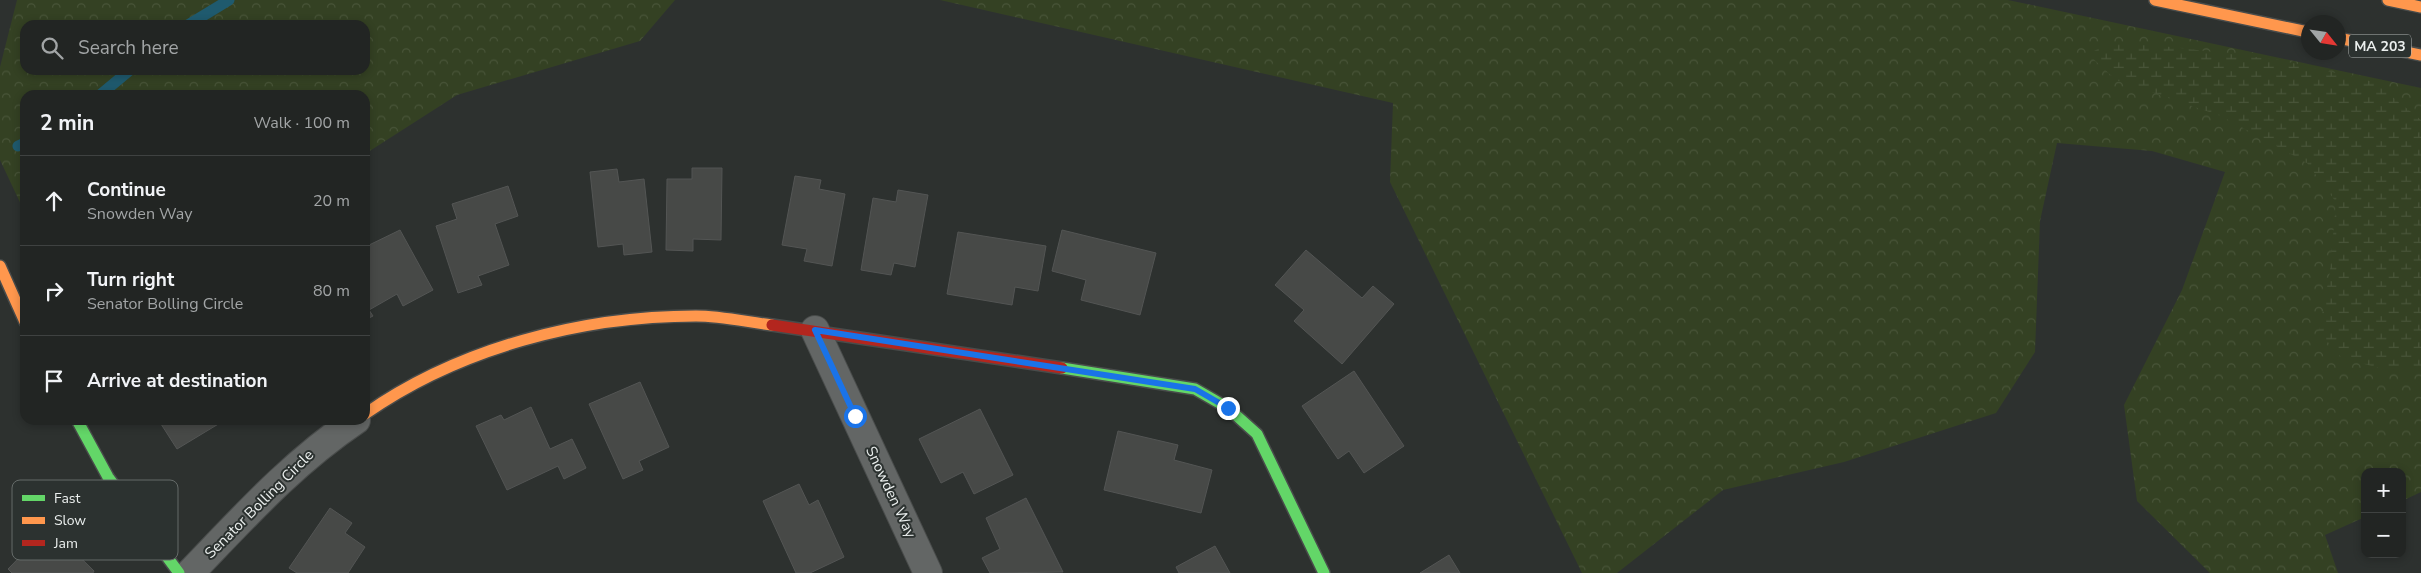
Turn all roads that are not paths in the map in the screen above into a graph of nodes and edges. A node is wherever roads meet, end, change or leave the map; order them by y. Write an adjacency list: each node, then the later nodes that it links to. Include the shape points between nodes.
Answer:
1 (2155, 0): 4 (main road)
2 (2388, 0): 3 (main road)
3 (2421, 7)
4 (2301, 31)
5 (2346, 40): 6 (main road, MA 203)
6 (2421, 55)
7 (0, 266): 8 (main road)
8 (20, 311)
9 (815, 330): 10 (main road, via 697,316 620,321 521,338 451,364); 17 (street, Snowden Way); 18 (main road, via 1195,389 1228,408 1257,434)
10 (370, 410)
11 (80, 425): 13 (main road)
12 (348, 425): 16 (street, Senator Bolling Circle, via 320,444 259,500)
13 (110, 480)
14 (169, 560): 15 (main road)
15 (179, 573)
16 (190, 573)
17 (928, 573)
18 (1324, 573)

